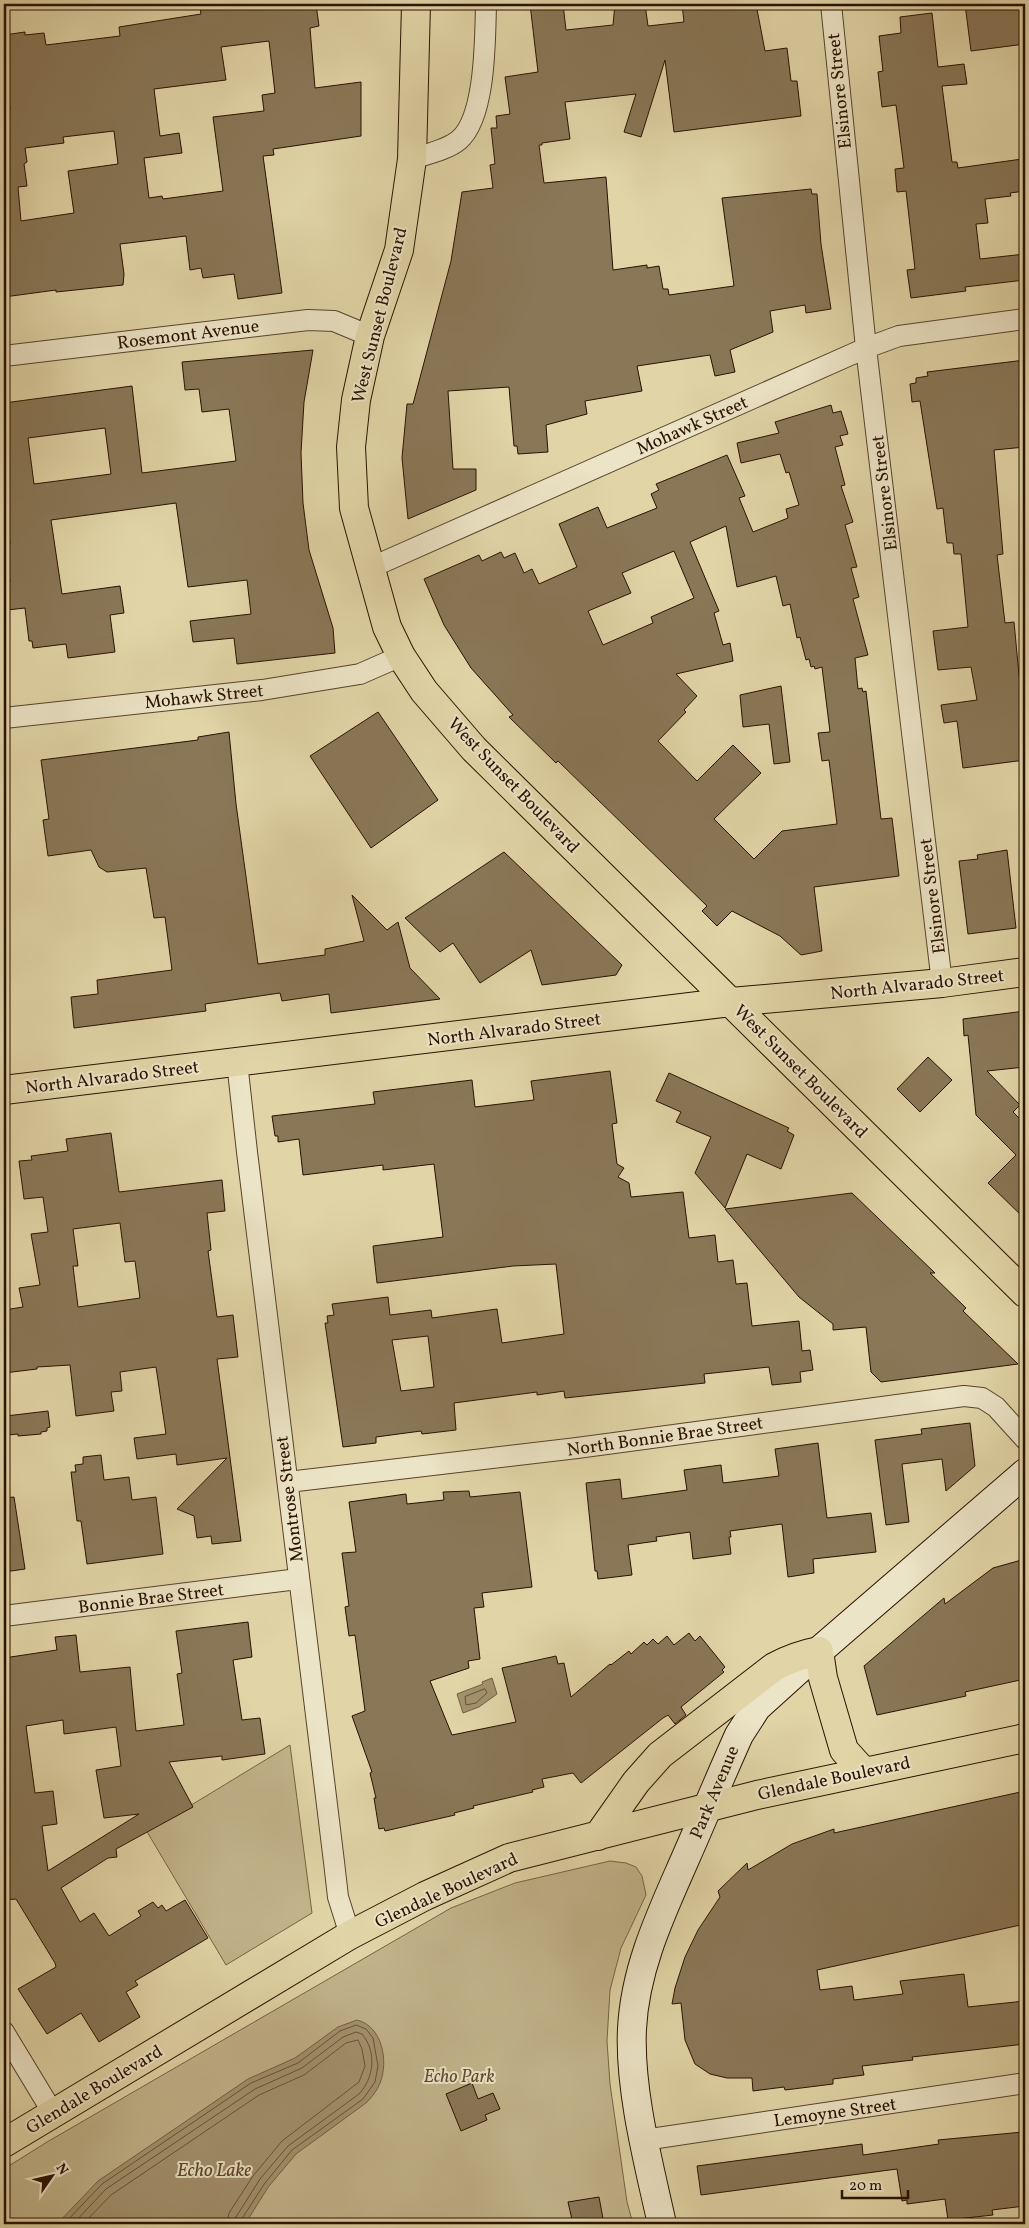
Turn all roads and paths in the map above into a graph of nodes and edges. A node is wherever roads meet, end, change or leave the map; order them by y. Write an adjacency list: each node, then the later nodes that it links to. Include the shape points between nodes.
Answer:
1 (416, 4): 4 (main road, West Sunset Boulevard)
2 (486, 4): 4 (street, via 484,71 474,118 468,130 451,145)
3 (831, 4): 7 (street, Elsinore Street)
4 (412, 159): 6 (main road, West Sunset Boulevard, via 399,250)
5 (1025, 319): 7 (street, Mohawk Street, via 899,336)
6 (370, 336): 8 (street, Rosemont Avenue, via 334,321 308,320); 9 (main road, West Sunset Boulevard, via 356,400 351,447 354,508)
7 (866, 348): 9 (street, Mohawk Street); 13 (street, Elsinore Street)
8 (4, 356)
9 (370, 568): 10 (main road, West Sunset Boulevard, via 387,627)
10 (401, 656): 11 (street, Mohawk Street, via 360,674 262,690); 14 (main road, West Sunset Boulevard, via 424,691 474,749)
11 (4, 718)
12 (1025, 972): 13 (main road, North Alvarado Street)
13 (942, 983): 14 (main road, North Alvarado Street)
14 (731, 1002): 15 (main road, North Alvarado Street); 17 (main road, West Sunset Boulevard)
15 (238, 1062): 16 (main road, North Alvarado Street); 20 (street, Montrose Street)
16 (4, 1090)
17 (1025, 1292)
18 (1025, 1439): 20 (street, North Bonnie Brae Street, via 996,1407 982,1398 964,1396 577,1448)
19 (1025, 1473): 23 (street, Park Avenue)
20 (288, 1482): 21 (street, Montrose Street)
21 (298, 1579): 22 (street, Bonnie Brae Street); 28 (street, Montrose Street, via 338,1897)
22 (4, 1616)
23 (819, 1651): 25 (main road, via 823,1678 844,1750); 26 (street, Park Avenue, via 757,1707 739,1735); 27 (main road, via 774,1666 660,1755 636,1782)
24 (1025, 1738): 25 (main road, Glendale Boulevard)
25 (863, 1771): 26 (main road, Glendale Boulevard)
26 (707, 1807): 27 (main road, Glendale Boulevard); 32 (street, Park Avenue, via 652,1934 637,1986 632,2030 634,2075)
27 (598, 1836): 28 (main road, Glendale Boulevard, via 509,1858)
28 (350, 1935): 31 (main road, Glendale Boulevard)
29 (4, 2032): 31 (street)
30 (1025, 2083): 32 (street, Lemoyne Street)
31 (54, 2113): 33 (main road, Glendale Boulevard)
32 (644, 2140): 34 (street, Park Avenue)
33 (4, 2143)
34 (662, 2224)

